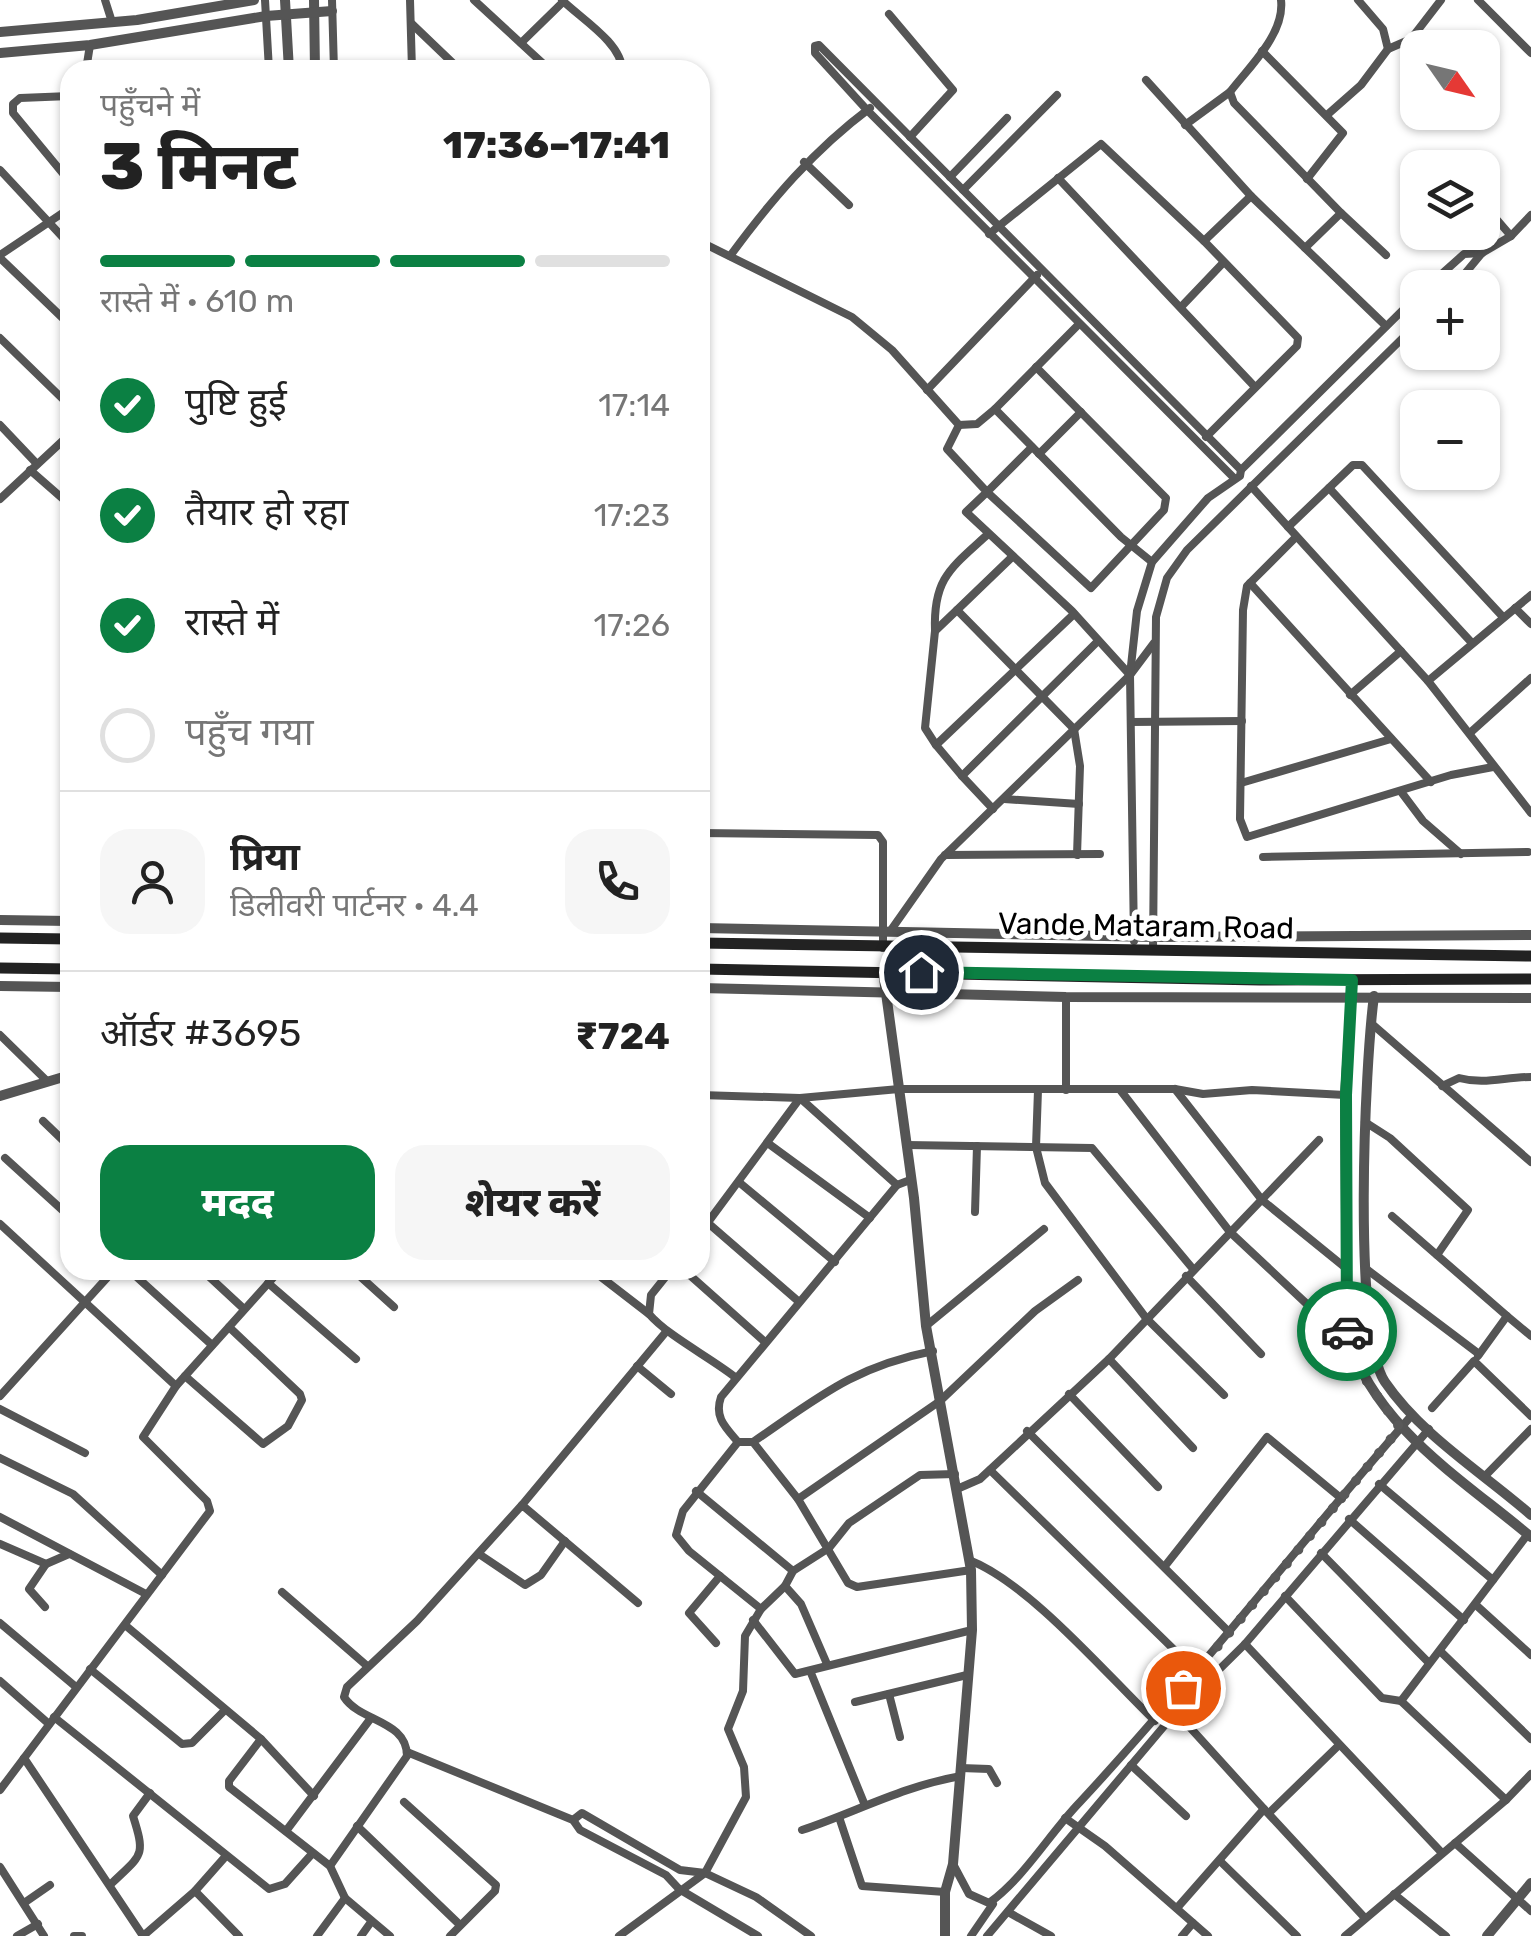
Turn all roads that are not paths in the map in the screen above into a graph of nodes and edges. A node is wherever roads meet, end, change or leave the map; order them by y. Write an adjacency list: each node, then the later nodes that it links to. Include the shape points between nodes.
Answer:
1 (106, 0): 17 (street)
2 (254, 0): 17 (street)
3 (265, 0): 16 (street)
4 (285, 0): 14 (street)
5 (410, 0): 18 (street)
6 (474, 0): 20 (street)
7 (1280, 0): 23 (street, via 1282,11)
8 (1358, 0): 22 (street, via 1383,29)
9 (1442, 0): 22 (street, via 1411,39)
10 (1478, 0): 25 (street)
11 (563, 1): 20 (street); 34 (street)
12 (314, 6): 13 (street); 14 (street); 29 (street)
13 (332, 6): 30 (street)
14 (286, 14): 16 (street); 28 (street)
15 (889, 14): 44 (street, via 953,90)
16 (266, 16): 21 (street); 27 (street)
17 (112, 22): 19 (street)
18 (412, 24): 31 (street); 32 (street)
19 (0, 32)
20 (520, 43): 33 (street)
21 (90, 45): 24 (street); 26 (street)
22 (1388, 49): 41 (street)
23 (1262, 51): 36 (street); 41 (street)
24 (0, 53)
25 (1531, 53)
26 (88, 60)
27 (268, 60)
28 (288, 60)
29 (315, 60)
30 (334, 60)
31 (412, 60)
32 (450, 60)
33 (539, 60)
34 (621, 60)
35 (1146, 80): 43 (street)
36 (1230, 92): 43 (street); 50 (street)
37 (1058, 95): 51 (street)
38 (60, 96): 47 (street, via 13,104 13,113)
39 (875, 102): 40 (street); 40 (street, via 815,46 815,54); 44 (street)
40 (867, 110): 45 (street); 60 (street)
41 (1327, 115): 50 (street, via 1344,133 1342,140)
42 (1007, 118): 48 (street)
43 (1185, 124): 52 (street)
44 (910, 137): 48 (street)
45 (804, 162): 53 (street); 67 (street)
46 (0, 170): 58 (street)
47 (60, 170)
48 (950, 177): 51 (street)
49 (1058, 178): 59 (street); 63 (street, via 1105,143); 75 (street)
50 (1307, 178): 54 (street)
51 (963, 190): 59 (street)
52 (1251, 196): 63 (street); 65 (street)
53 (849, 205)
54 (1341, 213): 65 (street); 68 (street)
55 (60, 215): 58 (street)
56 (1531, 215): 62 (street)
57 (1500, 223): 62 (street)
58 (47, 224): 61 (street); 69 (street)
59 (998, 226): 60 (street); 71 (street)
60 (989, 234): 74 (street)
61 (60, 235)
62 (1511, 236): 66 (street)
63 (1204, 241): 70 (street)
64 (710, 246): 67 (street)
65 (1305, 248): 80 (street)
66 (1482, 253): 72 (street, via 1464,254); 73 (street)
67 (730, 256): 85 (street, via 852,317)
68 (1386, 256)
69 (0, 257): 77 (street)
70 (1222, 264): 75 (street); 84 (street, via 1298,338)
71 (1042, 268): 74 (street); 78 (street)
72 (1446, 270)
73 (1467, 270)
74 (1034, 279): 79 (street); 85 (street)
75 (1181, 307): 84 (street)
76 (1400, 312): 80 (street)
77 (60, 315)
78 (1088, 317): 79 (street); 91 (street)
79 (1079, 324): 83 (street); 93 (street)
80 (1386, 326): 96 (street)
81 (0, 338): 86 (street)
82 (1400, 341): 97 (street)
83 (1036, 367): 87 (street); 88 (street)
84 (1255, 387): 91 (street)
85 (927, 390): 90 (street)
86 (60, 396)
87 (995, 409): 90 (street, via 977,424); 94 (street)
88 (1082, 412): 94 (street); 105 (street, via 1166,498 1164,510)
89 (0, 425): 95 (street)
90 (959, 426): 99 (street, via 947,449)
91 (1207, 436): 93 (street); 96 (street)
92 (60, 443): 95 (street)
93 (1199, 444): 96 (street)
94 (1036, 451): 99 (street); 105 (street)
95 (34, 467): 100 (street); 101 (street)
96 (1239, 475): 97 (street); 107 (street, via 1208,498)
97 (1251, 486): 102 (street); 117 (street, via 1167,578)
98 (1329, 488): 102 (street); 113 (street, via 1352,465 1362,465); 118 (street)
99 (988, 492): 103 (street, via 966,512); 105 (street, via 1091,588)
100 (60, 494)
101 (0, 499)
102 (1288, 527): 104 (street)
103 (988, 534): 106 (street); 115 (street, via 942,577)
104 (1296, 536): 108 (street); 119 (street)
105 (1129, 545): 107 (street)
106 (1010, 558): 111 (street); 112 (street)
107 (1152, 562): 121 (street, via 1137,611)
108 (1250, 583): 124 (street); 126 (street, via 1243,610)
109 (1531, 595): 110 (street)
110 (1516, 608): 113 (street); 114 (street)
111 (957, 610): 115 (street); 120 (street)
112 (1074, 614): 116 (street); 120 (street)
113 (1503, 618): 118 (street)
114 (1531, 624)
115 (935, 632): 132 (street, via 925,728)
116 (1098, 641): 121 (street); 125 (street)
117 (1155, 641): 121 (street); 128 (street)
118 (1472, 643): 123 (street)
119 (1401, 651): 123 (street); 124 (street)
120 (1014, 670): 125 (street); 132 (street)
121 (1130, 675): 127 (street); 129 (street)
122 (1531, 678): 130 (street)
123 (1428, 680): 130 (street)
124 (1350, 695): 131 (street)
125 (1040, 698): 129 (street); 134 (street)
126 (1242, 721): 128 (street); 136 (street)
127 (1131, 722): 128 (street); 154 (street)
128 (1154, 722): 155 (street)
129 (1074, 729): 138 (street); 139 (street)
130 (1471, 732): 133 (street)
131 (1391, 739): 135 (street); 136 (street)
132 (936, 745): 134 (street)
133 (1493, 767): 135 (street); 141 (street)
134 (962, 776): 140 (street)
135 (1431, 782): 137 (street)
136 (1240, 783): 137 (street, via 1247,838)
137 (1402, 793): 146 (street)
138 (1003, 798): 139 (street); 140 (street)
139 (1079, 804): 147 (street)
140 (993, 809): 144 (street)
141 (1531, 812)
142 (710, 834): 152 (street, via 878,835)
143 (1528, 852): 146 (street)
144 (946, 854): 147 (street); 152 (street)
145 (1100, 854): 147 (street)
146 (1462, 854): 148 (street)
147 (1077, 855)
148 (1263, 857)
149 (0, 920): 150 (street)
150 (60, 921)
151 (710, 928): 152 (street)
152 (887, 931): 154 (street); 159 (street)
153 (1531, 935): 155 (street)
154 (1134, 936): 155 (street); 161 (street)
155 (1154, 937): 160 (street)
156 (0, 938): 157 (main road)
157 (60, 939)
158 (710, 943): 159 (main road, Vande Mataram Road)
159 (883, 948): 161 (main road, Vande Mataram Road)
160 (1153, 951): 161 (main road, Vande Mataram Road); 162 (main road, Vande Mataram Road)
161 (1135, 952)
162 (1531, 956)
163 (0, 968): 164 (main road)
164 (60, 969)
165 (710, 969): 166 (main road, Vande Mataram Road)
166 (883, 972): 168 (main road, Vande Mataram Road); 172 (street)
167 (1531, 979): 168 (main road, Vande Mataram Road)
168 (1352, 980): 173 (street)
169 (0, 986): 170 (street)
170 (60, 987)
171 (710, 988): 172 (street)
172 (884, 991): 175 (street); 183 (street)
173 (1352, 996): 174 (street); 175 (street); 188 (street)
174 (1374, 996): 176 (street); 177 (street)
175 (1066, 997): 186 (street)
176 (1531, 998)
177 (1370, 1021): 182 (street); 193 (street)
178 (0, 1036): 181 (street)
179 (1531, 1076): 182 (street, via 1480,1084 1459,1078)
180 (60, 1078): 181 (street)
181 (47, 1082): 189 (street)
182 (1442, 1086): 201 (street)
183 (899, 1088): 185 (street); 191 (street); 197 (street)
184 (1175, 1089): 187 (street); 188 (street); 205 (street)
185 (1038, 1090): 186 (street); 199 (street)
186 (1066, 1090): 187 (street)
187 (1121, 1091): 214 (street)
188 (1346, 1095): 218 (street)
189 (0, 1096)
190 (710, 1096): 191 (street)
191 (800, 1098): 196 (street); 204 (street)
192 (43, 1121): 194 (street)
193 (1365, 1122): 215 (street, via 1468,1210); 217 (street)
194 (60, 1137)
195 (1320, 1140): 205 (street)
196 (769, 1144): 203 (street); 209 (street)
197 (907, 1145): 198 (street); 202 (street)
198 (977, 1146): 199 (street); 207 (street)
199 (1036, 1147): 219 (street, via 1092,1148 1102,1155); 239 (street, via 1045,1184)
200 (5, 1158): 206 (street)
201 (1531, 1162)
202 (910, 1180): 204 (street); 240 (street)
203 (740, 1183): 210 (street); 216 (street)
204 (896, 1186): 209 (street)
205 (1262, 1200): 214 (street); 218 (street)
206 (60, 1207)
207 (974, 1212)
208 (1392, 1216): 215 (street)
209 (870, 1218): 216 (street)
210 (710, 1220)
211 (0, 1224): 220 (street)
212 (710, 1225): 232 (street)
213 (1044, 1229): 240 (street)
214 (1230, 1232): 219 (street); 234 (street)
215 (1437, 1255): 238 (street)
216 (834, 1262): 232 (street)
217 (1366, 1268): 249 (street); 262 (street, via 1373,1352 1382,1379)
218 (1347, 1269): 264 (street, via 1347,1336 1356,1366)
219 (1190, 1272): 239 (street); 247 (street)
220 (60, 1279)
221 (61, 1280): 233 (street)
222 (105, 1280): 233 (street)
223 (140, 1280): 245 (street)
224 (212, 1280): 236 (street)
225 (270, 1280): 231 (street)
226 (364, 1280): 235 (street)
227 (605, 1280): 237 (street)
228 (662, 1280): 237 (street, via 650,1295)
229 (695, 1280): 244 (street)
230 (1078, 1280): 259 (street, via 1035,1311)
231 (268, 1283): 236 (street); 250 (street)
232 (798, 1301): 244 (street)
233 (85, 1302): 254 (street); 255 (street)
234 (1309, 1306)
235 (394, 1307)
236 (244, 1310): 241 (street)
237 (649, 1314): 242 (street)
238 (1507, 1316): 243 (street); 249 (street)
239 (1146, 1318): 248 (street); 258 (street)
240 (926, 1326): 246 (street)
241 (229, 1328): 245 (street); 252 (street, via 300,1394 288,1426 263,1444)
242 (665, 1333): 251 (street); 253 (street, via 694,1344)
243 (1531, 1336)
244 (765, 1342): 253 (street)
245 (212, 1346): 252 (street)
246 (934, 1351): 259 (street); 270 (street, via 842,1379)
247 (1261, 1354)
248 (1109, 1358): 257 (street); 271 (street)
249 (1476, 1358): 260 (street); 263 (street)
250 (356, 1359)
251 (638, 1366): 256 (street); 283 (street)
252 (185, 1376): 254 (street)
253 (735, 1377): 269 (street, via 717,1413)
254 (176, 1386): 298 (street, via 143,1437 210,1511)
255 (0, 1393)
256 (671, 1394)
257 (1069, 1394): 267 (street); 278 (street)
258 (1224, 1394)
259 (940, 1401): 275 (street); 281 (street)
260 (1432, 1408)
261 (0, 1410): 272 (street)
262 (1412, 1415): 264 (street); 265 (street)
263 (1531, 1416)
264 (1400, 1428): 268 (street); 282 (street)
265 (1429, 1429): 268 (street); 276 (street)
266 (1531, 1429): 276 (street)
267 (1027, 1431): 274 (street); 296 (street)
268 (1416, 1441): 277 (street); 287 (street)
269 (738, 1442): 270 (street); 280 (street)
270 (753, 1442): 281 (street)
271 (1193, 1448)
272 (85, 1453)
273 (0, 1458): 298 (street, via 73,1494)
274 (990, 1470): 279 (street); 323 (street)
275 (955, 1474): 279 (street); 290 (street, via 920,1475 849,1523)
276 (1486, 1476): 284 (street)
277 (1379, 1484): 286 (street); 300 (street)
278 (1158, 1488)
279 (957, 1489): 295 (street)
280 (696, 1492): 297 (street); 299 (street, via 676,1535)
281 (798, 1499): 290 (street)
282 (1342, 1500): 296 (street, via 1268,1437); 314 (street)
283 (522, 1504): 288 (street); 293 (street)
284 (1531, 1515)
285 (0, 1518): 291 (street)
286 (1349, 1518): 292 (street); 310 (street)
287 (1530, 1536): 300 (street)
288 (565, 1541): 293 (street, via 541,1575 525,1585); 305 (street)
289 (0, 1544): 294 (street)
290 (829, 1548): 295 (street, via 857,1587); 297 (street)
291 (69, 1553): 294 (street); 303 (street)
292 (1321, 1553): 304 (street); 319 (street)
293 (480, 1554): 321 (street)
294 (46, 1564): 307 (street, via 29,1589)
295 (970, 1565): 313 (street); 335 (street, via 986,1566 1025,1596)
296 (1165, 1566): 314 (street)
297 (793, 1572): 301 (street)
298 (162, 1575): 303 (street)
299 (720, 1576): 308 (street); 315 (street, via 690,1612)
300 (1493, 1580): 306 (street)
301 (785, 1586): 308 (street); 320 (street)
302 (282, 1592): 321 (street)
303 (146, 1594): 312 (street)
304 (1285, 1596): 316 (street); 329 (street, via 1382,1698)
305 (638, 1603)
306 (1476, 1605): 310 (street); 318 (street)
307 (45, 1607)
308 (760, 1608): 309 (street)
309 (753, 1620): 324 (street, via 790,1672); 369 (street, via 745,1636 743,1692 728,1729 744,1767 746,1797)
310 (1464, 1620): 317 (street)
311 (0, 1623): 327 (street)
312 (125, 1625): 322 (street); 331 (street)
313 (972, 1630): 320 (street); 325 (street)
314 (1228, 1631): 323 (street)
315 (716, 1643)
316 (1245, 1644): 332 (street); 339 (street)
317 (1440, 1652): 319 (street); 338 (street)
318 (1531, 1655)
319 (1429, 1663): 329 (street)
320 (827, 1664): 324 (street)
321 (366, 1665): 333 (street, via 344,1697)
322 (90, 1669): 327 (street); 331 (street, via 182,1744 192,1744)
323 (1197, 1672): 335 (street)
324 (812, 1674): 351 (street)
325 (966, 1675): 328 (street); 343 (street)
326 (0, 1681): 334 (street)
327 (76, 1687): 334 (street)
328 (889, 1694): 330 (street); 336 (street)
329 (1401, 1701): 349 (street)
330 (856, 1702)
331 (224, 1710): 337 (street)
332 (1176, 1712): 342 (street); 352 (street)
333 (371, 1718): 340 (street, via 404,1739); 348 (street)
334 (51, 1721): 341 (street); 347 (street)
335 (1155, 1721): 354 (street)
336 (900, 1736)
337 (261, 1739): 348 (street); 360 (street, via 229,1787)
338 (1531, 1740)
339 (1338, 1746): 352 (street); 362 (street)
340 (407, 1752): 355 (street); 357 (street)
341 (24, 1758): 346 (street); 372 (street)
342 (1130, 1764): 353 (street); 358 (street)
343 (961, 1772): 345 (street, via 989,1769); 351 (street); 366 (street)
344 (1531, 1774): 349 (street)
345 (998, 1783)
346 (0, 1790)
347 (150, 1793): 364 (street); 372 (street, via 133,1816 141,1856)
348 (314, 1796): 360 (street)
349 (1506, 1800): 361 (street)
350 (404, 1802): 388 (street, via 496,1885)
351 (864, 1803): 356 (street)
352 (1267, 1811): 365 (street); 384 (street)
353 (1186, 1816)
354 (1065, 1818): 358 (street); 376 (street)
355 (573, 1820): 369 (street, via 582,1813 680,1870); 373 (street)
356 (840, 1820): 359 (street); 375 (street, via 862,1886)
357 (357, 1826): 367 (street); 388 (street)
358 (1077, 1828): 381 (street); 383 (street)
359 (802, 1830)
360 (286, 1831): 363 (street)
361 (1455, 1843): 362 (street); 379 (street)
362 (1442, 1852): 377 (street)
363 (311, 1855): 364 (street, via 276,1889); 367 (street)
364 (226, 1857): 374 (street)
365 (1220, 1861): 381 (street); 408 (street)
366 (953, 1864): 375 (street); 376 (street, via 969,1894 988,1904)
367 (330, 1866): 378 (street)
368 (0, 1867): 380 (street)
369 (705, 1874): 373 (street); 401 (street, via 756,1897)
370 (1531, 1883): 379 (street)
371 (50, 1884): 380 (street)
372 (111, 1884): 393 (street)
373 (679, 1889): 399 (street); 400 (street)
374 (195, 1891): 393 (street); 394 (street)
375 (945, 1892): 402 (street)
376 (1003, 1893): 403 (street)
377 (1394, 1894): 384 (street); 410 (street)
378 (344, 1898): 385 (street); 395 (street)
379 (1517, 1899): 382 (street); 411 (street)
380 (24, 1903): 387 (street)
381 (1178, 1908): 386 (street)
382 (1531, 1911)
383 (1008, 1912): 404 (street); 405 (street)
384 (1364, 1917): 409 (street)
385 (372, 1922): 396 (street); 397 (street)
386 (1193, 1923): 406 (street); 407 (street)
387 (38, 1924): 389 (street); 390 (street)
388 (460, 1924): 398 (street)
389 (17, 1936)
390 (44, 1936)
391 (74, 1936): 392 (street)
392 (82, 1936)
393 (143, 1936)
394 (238, 1936)
395 (318, 1936)
396 (361, 1936)
397 (390, 1936)
398 (450, 1936)
399 (618, 1936)
400 (758, 1936)
401 (811, 1936)
402 (945, 1936)
403 (971, 1936)
404 (987, 1936)
405 (1051, 1936)
406 (1182, 1936)
407 (1208, 1936)
408 (1297, 1936)
409 (1344, 1936)
410 (1446, 1936)
411 (1488, 1936)

